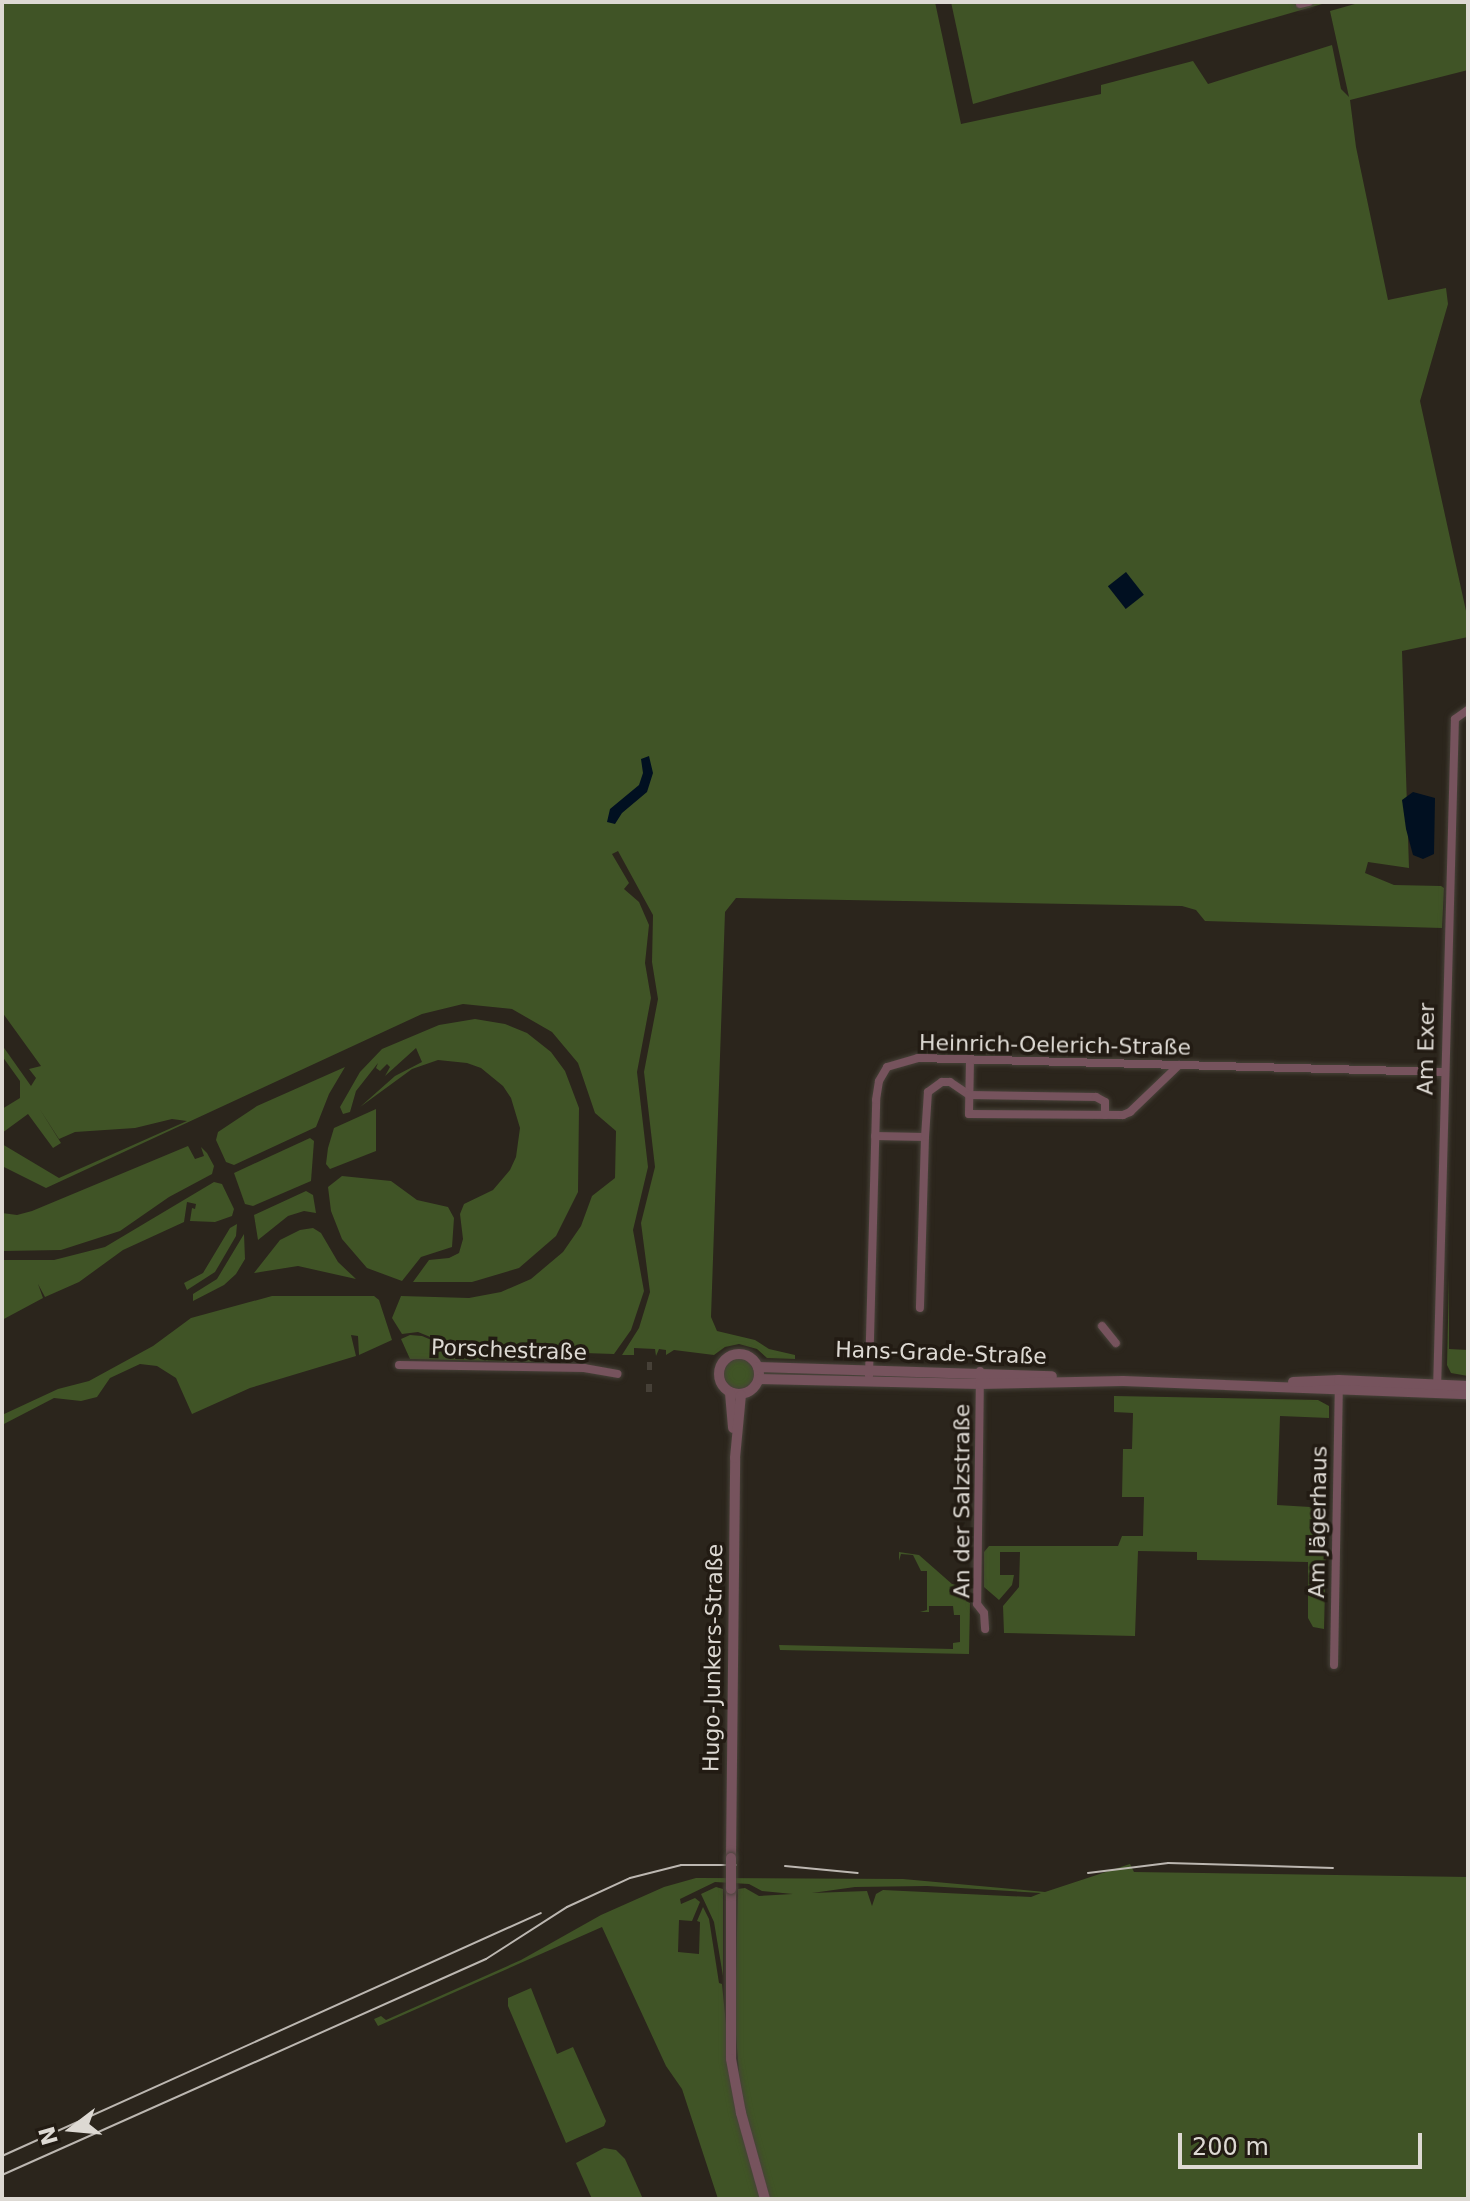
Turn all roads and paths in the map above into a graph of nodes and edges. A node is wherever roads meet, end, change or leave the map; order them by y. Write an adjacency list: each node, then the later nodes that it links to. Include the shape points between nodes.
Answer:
1 (1468, 710): 4 (street, Am Exer, via 1455,719)
2 (970, 1060): 3 (street, Heinrich-Oelerich-Straße); 5 (street); 7 (street, Heinrich-Oelerich-Straße, via 918,1058 887,1067 879,1081)
3 (1180, 1065): 4 (street, Heinrich-Oelerich-Straße); 6 (street, via 1130,1112)
4 (1443, 1072): 22 (street, Am Exer)
5 (969, 1095): 6 (street, via 1096,1097 1105,1102); 6 (street, via 969,1114); 8 (street, via 950,1082 932,1087 926,1098)
6 (1105, 1115)
7 (875, 1136): 8 (street); 13 (street, Heinrich-Oelerich-Straße)
8 (925, 1137): 9 (street)
9 (920, 1308)
10 (1102, 1326): 11 (street)
11 (1116, 1343)
12 (399, 1365): 16 (street, Porschestraße, via 584,1368)
13 (869, 1369): 14 (street, Hans-Grade-Straße); 15 (street, Hans-Grade-Straße); 17 (street, Heinrich-Oelerich-Straße)
14 (980, 1371): 18 (street, Hans-Grade-Straße); 19 (street, An der Salzstraße)
15 (758, 1373): 17 (street, Hans-Grade-Straße); 23 (street, via 752,1390); 23 (street, via 743,1354 725,1359 718,1377)
16 (617, 1374)
17 (869, 1381): 19 (street, Hans-Grade-Straße)
18 (1123, 1381): 19 (street, Hans-Grade-Straße); 20 (street, Hans-Grade-Straße)
19 (980, 1384): 25 (street, An der Salzstraße, via 977,1604)
20 (1339, 1386): 22 (street, Hans-Grade-Straße); 26 (street, Am Jägerhaus)
21 (1468, 1386): 22 (street, Hans-Grade-Straße)
22 (1437, 1390): 24 (street, Hans-Grade-Straße)
23 (736, 1394): 27 (street, Hugo-Junkers-Straße, bridge, via 731,2059)
24 (1468, 1394)
25 (985, 1629)
26 (1334, 1665)
27 (765, 2199)

